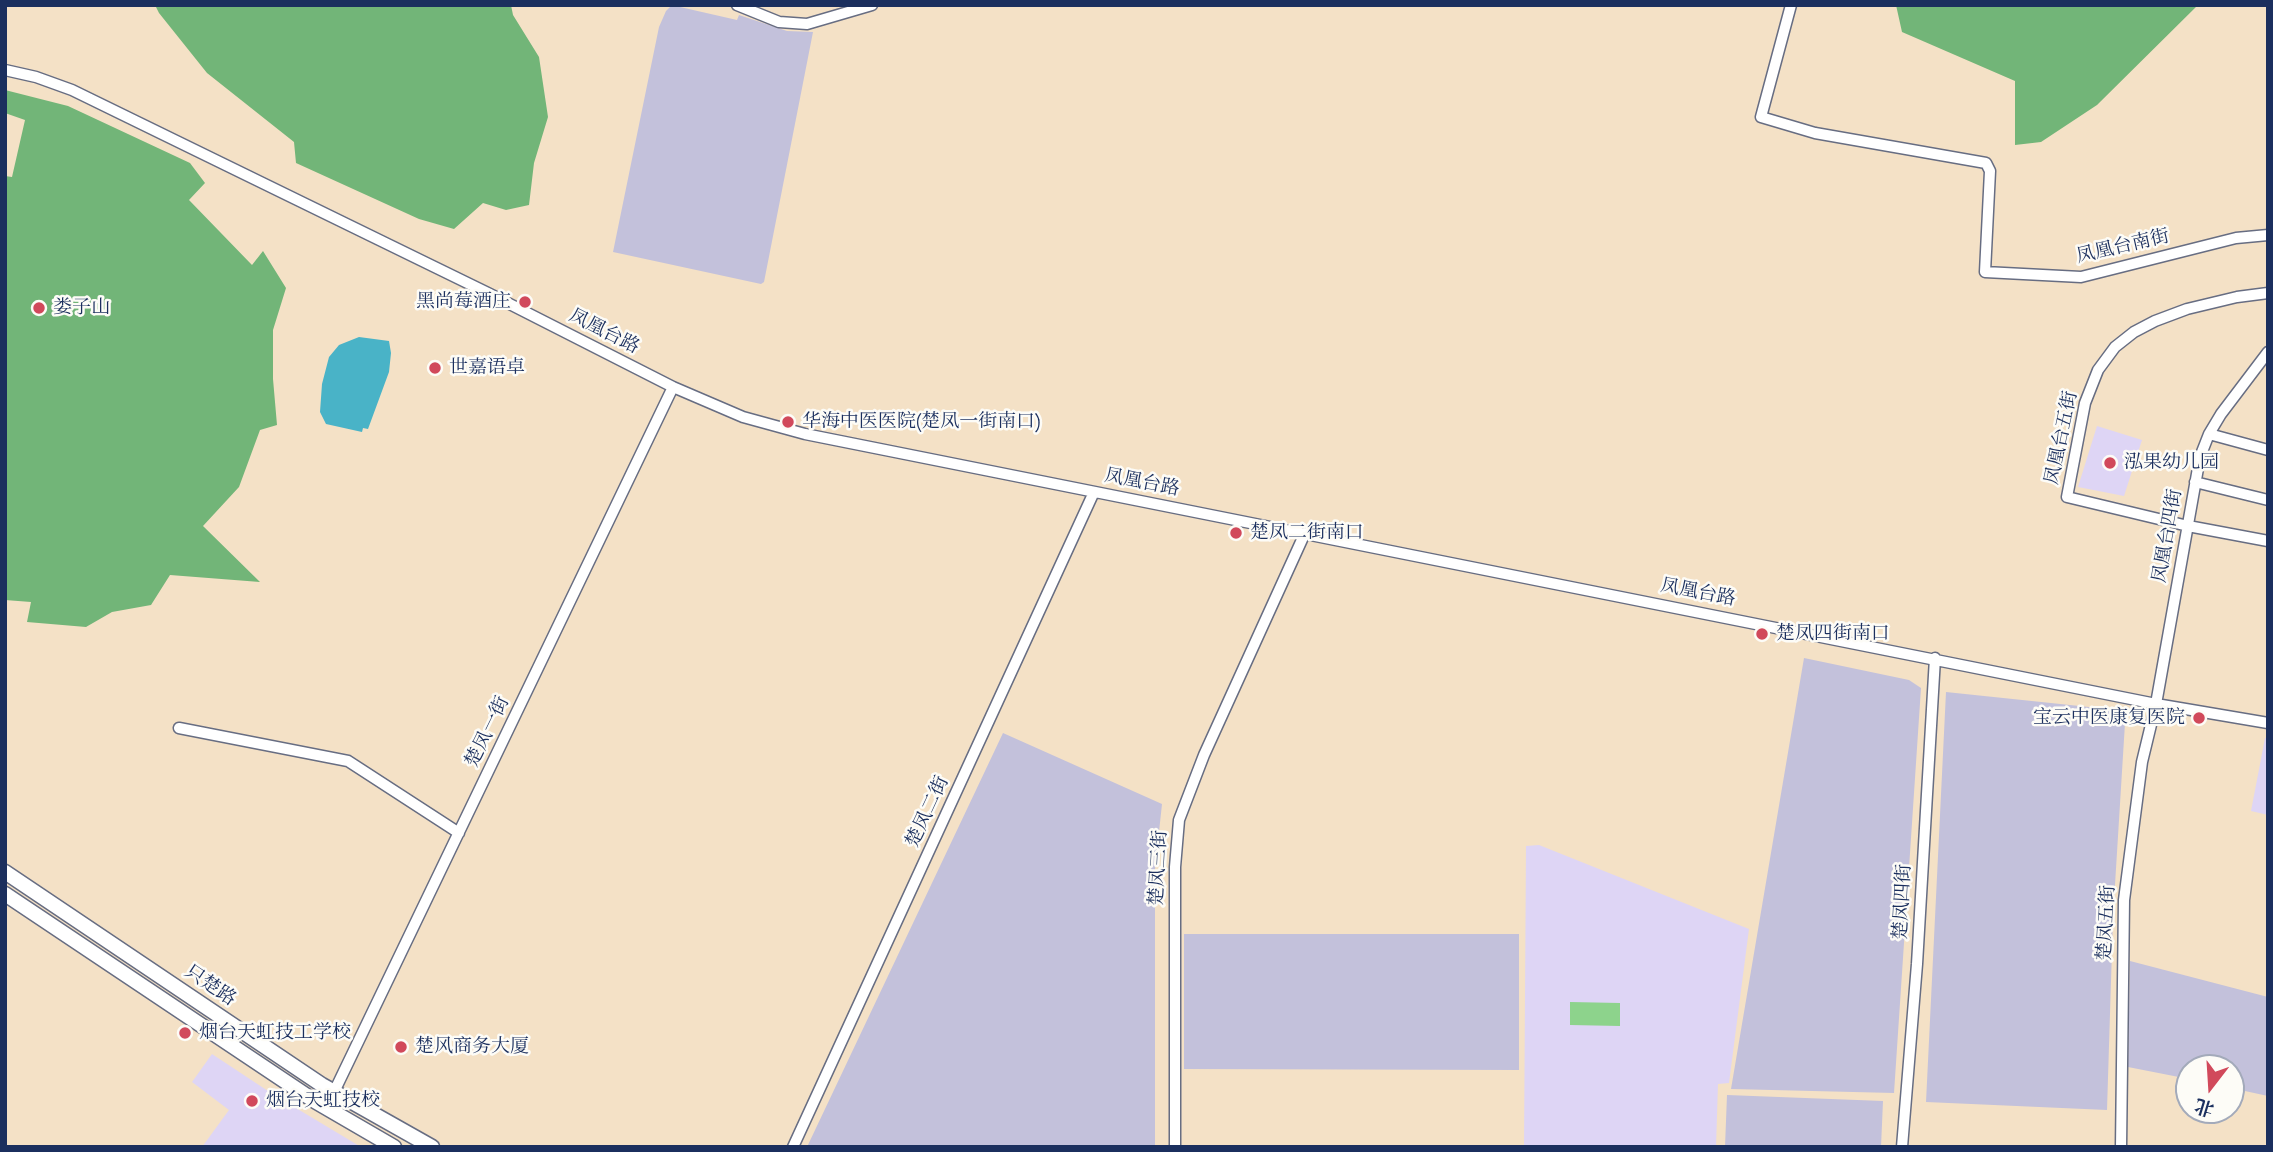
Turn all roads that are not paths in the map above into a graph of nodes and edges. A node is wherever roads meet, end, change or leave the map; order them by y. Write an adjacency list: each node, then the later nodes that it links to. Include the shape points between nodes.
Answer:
1 (737, 5): 2 (street, via 779,22 807,24)
2 (872, 5)
3 (1791, 5): 5 (street, 凤凰台南街, via 1761,117 1815,133 1986,163 1990,171 1985,272 2081,277)
4 (5, 70): 8 (street, 凤凰台路, via 72,90)
5 (2268, 234)
6 (2268, 293): 14 (street, 凤凰台五街, via 2187,309 2145,327 2115,347 2098,370 2085,403 2067,497)
7 (2268, 352): 9 (street, 凤凰台四街)
8 (673, 387): 12 (street, 凤凰台路, via 743,418 805,434); 21 (street, 楚凤一街)
9 (2209, 434): 10 (street); 11 (street, 凤凰台四街)
10 (2268, 450)
11 (2195, 482): 13 (street); 14 (street, 凤凰台四街)
12 (1094, 492): 15 (street, 凤凰台路); 27 (street, 楚凤二街)
13 (2268, 500)
14 (2188, 526): 16 (street); 18 (street, 凤凰台四街)
15 (1305, 533): 17 (street, 凤凰台路); 28 (street, 楚凤三街, via 1179,820)
16 (2268, 541)
17 (1935, 658): 18 (street, 凤凰台路); 29 (street, 楚凤四街)
18 (2156, 704): 19 (street, 凤凰台路); 30 (street, 楚凤五街, via 2142,762 2124,900)
19 (2268, 723)
20 (179, 728): 21 (street, via 348,761)
21 (459, 833): 24 (street, 楚凤一街)
22 (5, 872): 24 (main road, 只楚路)
23 (5, 894): 25 (main road, 只楚路, via 313,1100)
24 (334, 1092): 26 (main road, 只楚路)
25 (394, 1147)
26 (432, 1147)
27 (793, 1147)
28 (1175, 1147)
29 (1902, 1147)
30 (2121, 1147)

